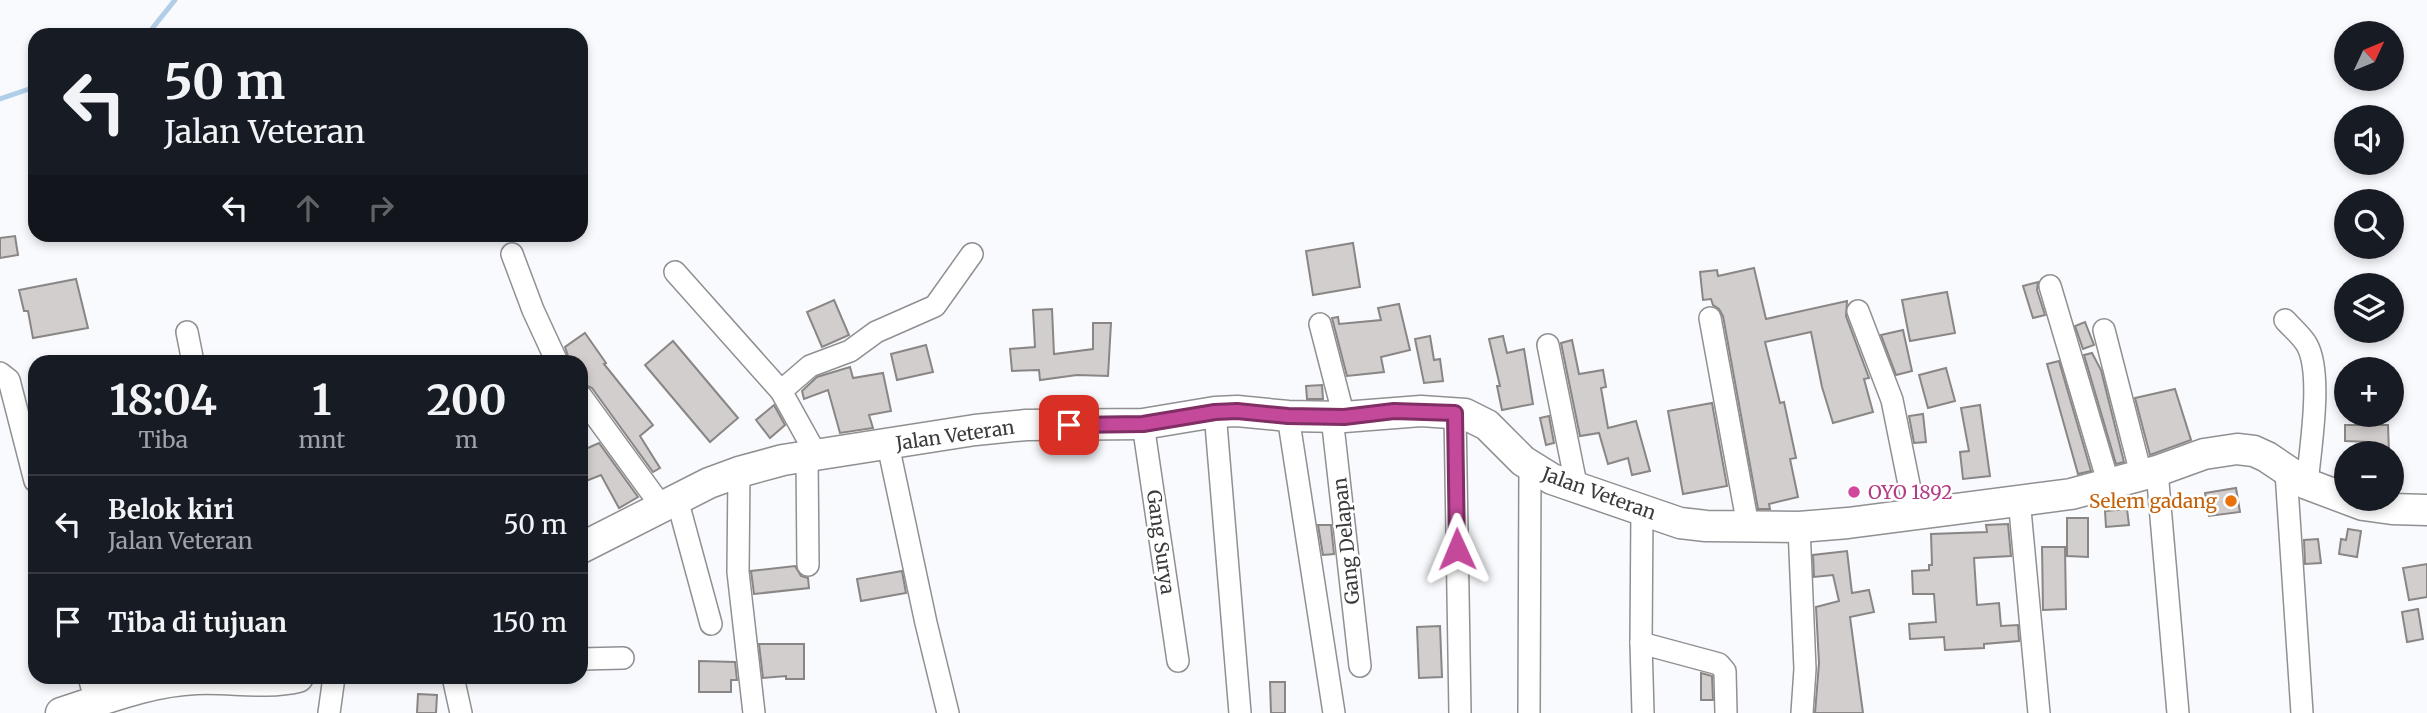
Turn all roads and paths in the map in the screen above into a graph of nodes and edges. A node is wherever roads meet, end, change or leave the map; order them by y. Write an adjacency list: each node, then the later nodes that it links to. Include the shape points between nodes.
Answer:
1 (512, 254): 13 (street)
2 (972, 254): 15 (street, via 935,306 876,332 850,351 810,366)
3 (675, 272): 15 (street)
4 (2049, 286): 29 (street)
5 (1858, 311): 35 (street, via 1892,400)
6 (1710, 318): 36 (street)
7 (2285, 320): 28 (street, via 2306,342 2312,358 2314,403)
8 (1320, 324): 20 (street, Gang Delapan)
9 (2104, 330): 27 (street)
10 (187, 332): 12 (street)
11 (1548, 345): 30 (street)
12 (192, 355)
13 (554, 355)
14 (0, 373): 23 (street, via 9,380)
15 (781, 391): 24 (street)
16 (588, 404): 32 (street)
17 (1215, 412): 19 (street, Jalan Veteran); 21 (street, Jalan Veteran); 55 (street)
18 (1455, 413): 20 (street, Jalan Veteran, via 1394,411); 25 (street, Jalan Veteran, via 1479,420); 57 (street)
19 (1288, 416): 20 (street, Jalan Veteran); 56 (street)
20 (1338, 417): 45 (street, Gang Delapan)
21 (1143, 424): 22 (street, Jalan Veteran, via 1026,425); 44 (street, Gang Surya)
22 (888, 445): 24 (street, Jalan Veteran); 54 (street)
23 (28, 454)
24 (811, 455): 26 (street, Jalan Veteran); 39 (street)
25 (1530, 467): 30 (street, Jalan Veteran); 58 (street)
26 (739, 472): 32 (street, Jalan Veteran); 53 (street, via 738,572)
27 (2149, 473): 28 (street, Jalan Veteran, via 2204,454 2237,449 2267,457); 29 (street, Jalan Veteran); 63 (street)
28 (2296, 478): 34 (street, Jalan Veteran, via 2363,505); 64 (street)
29 (2109, 485): 31 (street, Jalan Veteran)
30 (1577, 489): 33 (street, Jalan Veteran)
31 (2020, 499): 35 (street, Jalan Veteran); 62 (street)
32 (670, 503): 38 (street, Jalan Veteran); 40 (street)
33 (1642, 510): 36 (street, Jalan Veteran, via 1680,523); 41 (street)
34 (2427, 510)
35 (1915, 514): 37 (street, Jalan Veteran)
36 (1748, 526): 37 (street, Jalan Veteran)
37 (1799, 527): 61 (street, via 1805,669)
38 (588, 544)
39 (808, 565)
40 (711, 624)
41 (1641, 643): 59 (street); 60 (street, via 1719,664 1725,670)
42 (623, 658): 43 (street)
43 (588, 659)
44 (1178, 661)
45 (1360, 666)
46 (156, 684): 49 (street, via 126,692)
47 (333, 684): 51 (street)
48 (455, 684): 52 (street)
49 (92, 690): 50 (street)
50 (61, 713)
51 (329, 713)
52 (461, 713)
53 (754, 713)
54 (948, 713)
55 (1240, 713)
56 (1334, 713)
57 (1460, 713)
58 (1529, 713)
59 (1643, 713)
60 (1726, 713)
61 (1802, 713)
62 (2039, 713)
63 (2178, 713)
64 (2302, 713)

